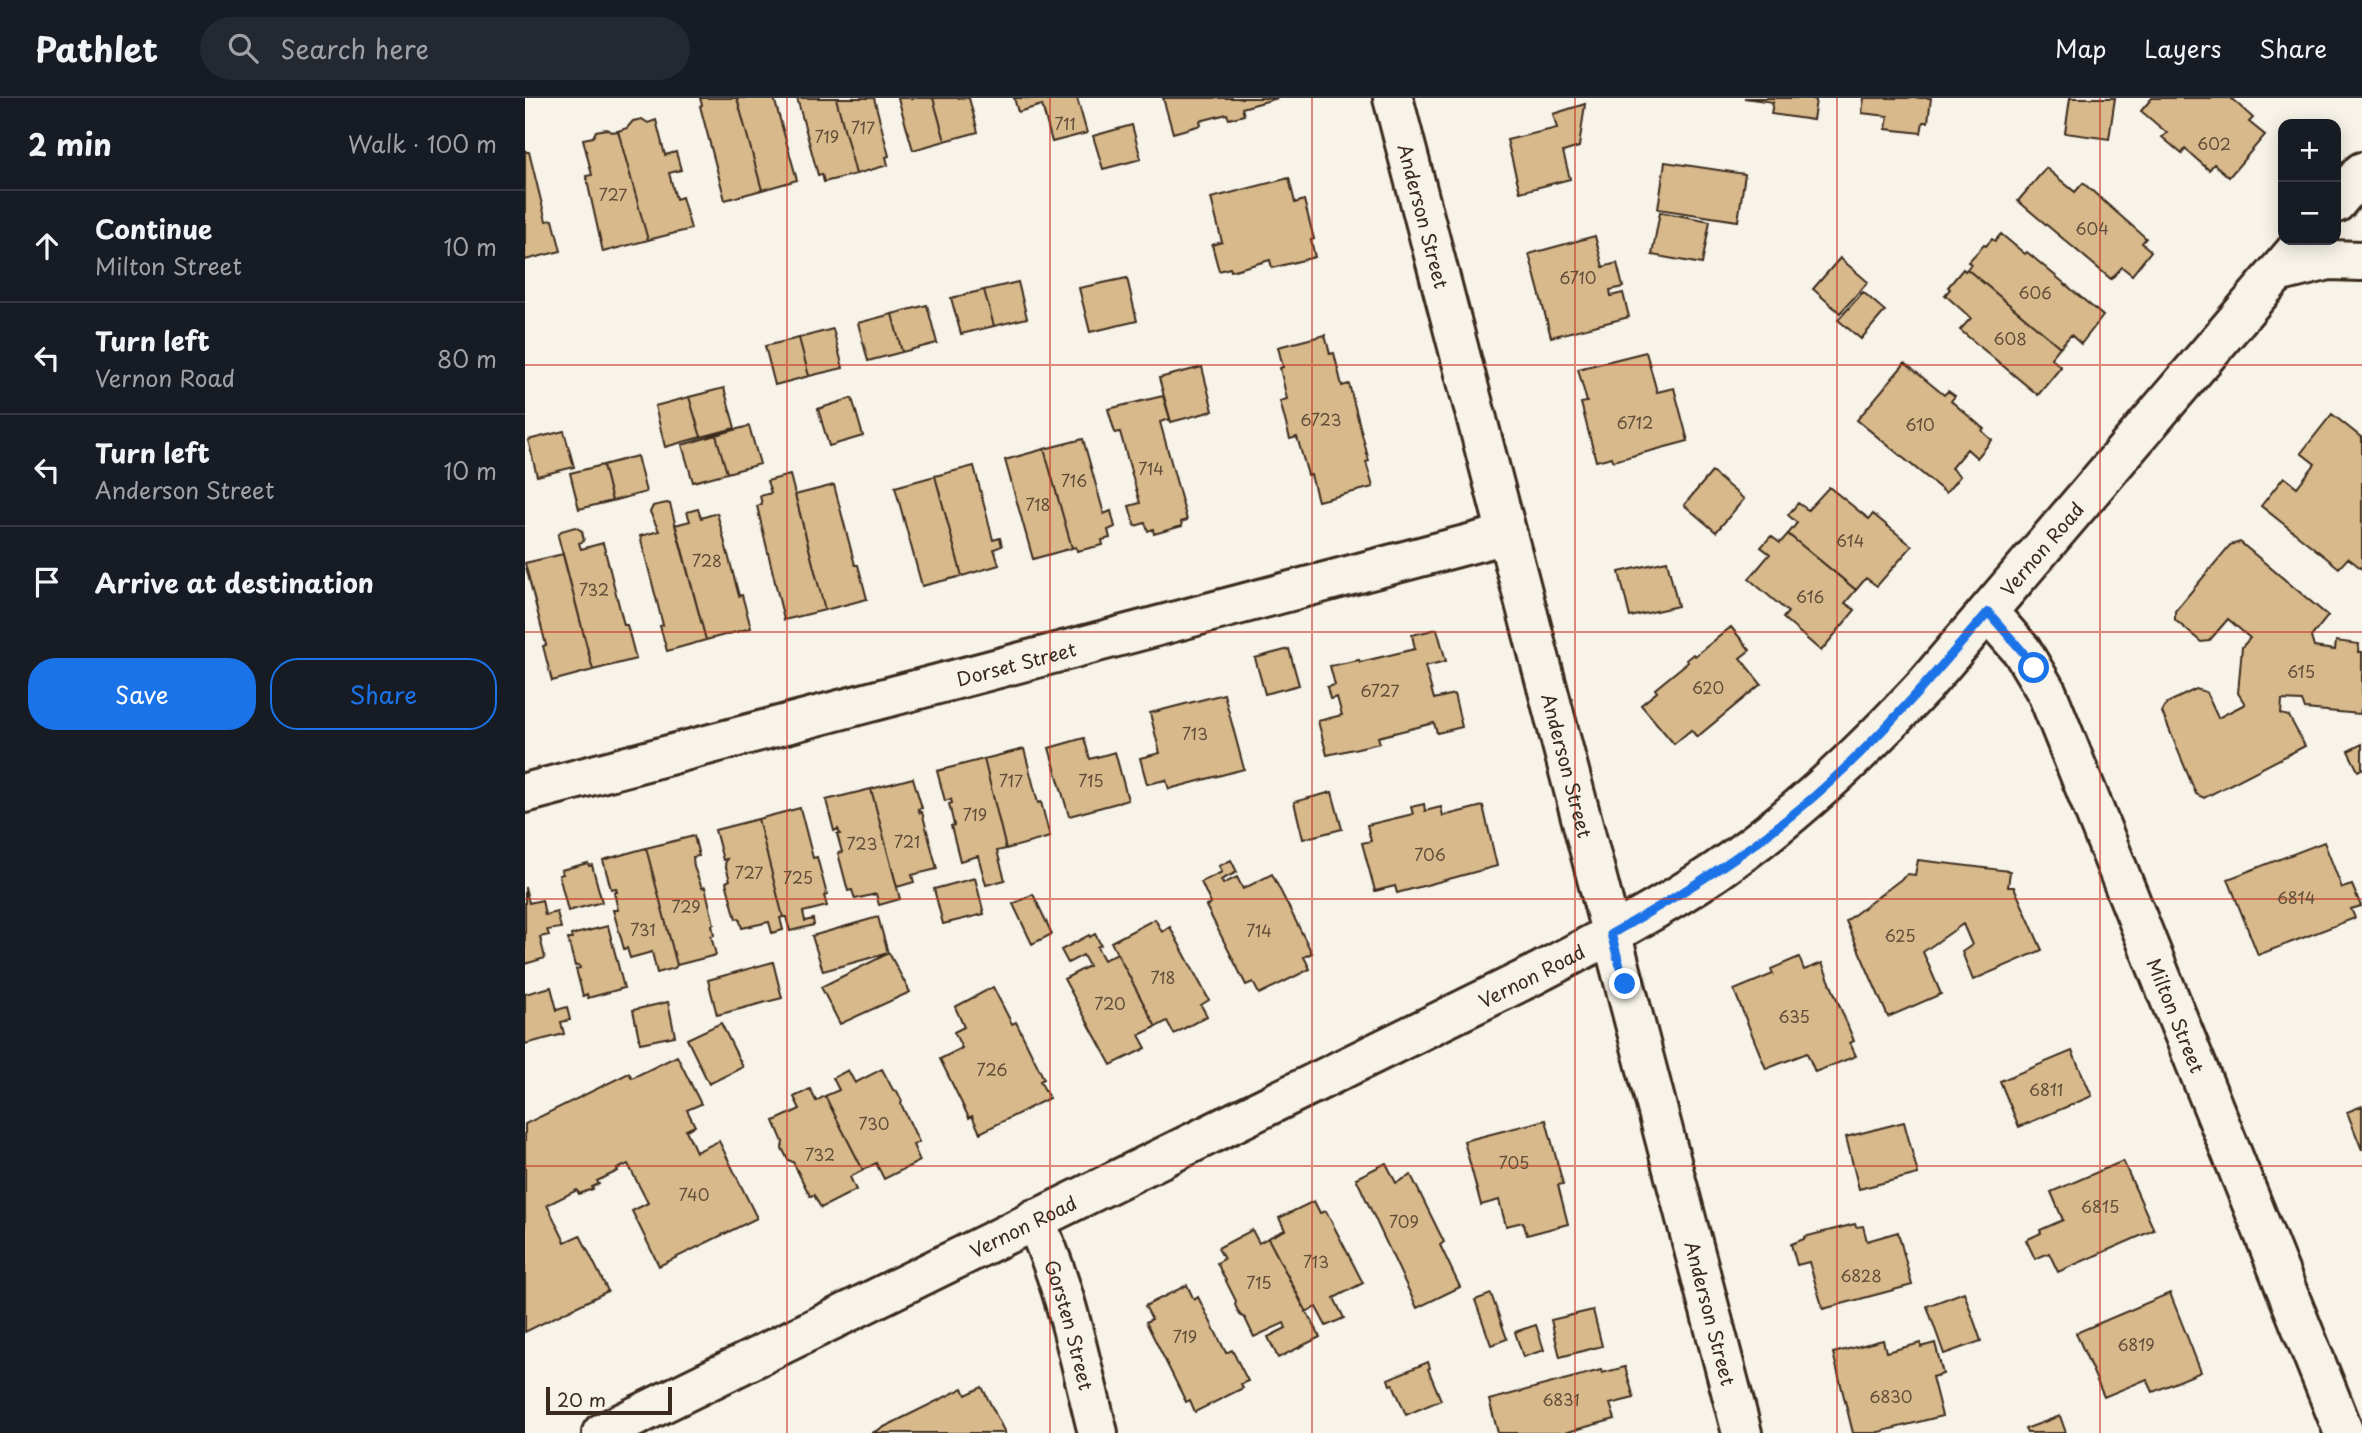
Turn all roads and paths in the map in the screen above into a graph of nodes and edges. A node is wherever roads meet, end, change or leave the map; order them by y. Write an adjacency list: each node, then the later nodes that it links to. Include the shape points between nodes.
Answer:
1 (1393, 98): 7 (street, Anderson Street)
2 (2362, 173): 3 (street)
3 (2341, 198)
4 (2301, 245): 6 (street, Vernon Road)
5 (2362, 261): 6 (street, via 2329,260)
6 (2277, 273): 8 (street, Vernon Road)
7 (1507, 534): 9 (street, Dorset Street); 10 (street, Anderson Street)
8 (1988, 612): 10 (street, Vernon Road, via 1898,715 1827,785 1714,873); 15 (street, Milton Street, via 2022,651 2047,693)
9 (525, 793)
10 (1611, 934): 11 (street, Vernon Road); 14 (street, Anderson Street)
11 (1034, 1219): 12 (street, Vernon Road); 13 (street, Gorsten Street, via 1059,1281)
12 (603, 1433)
13 (1098, 1433)
14 (1742, 1433)
15 (2344, 1433)

